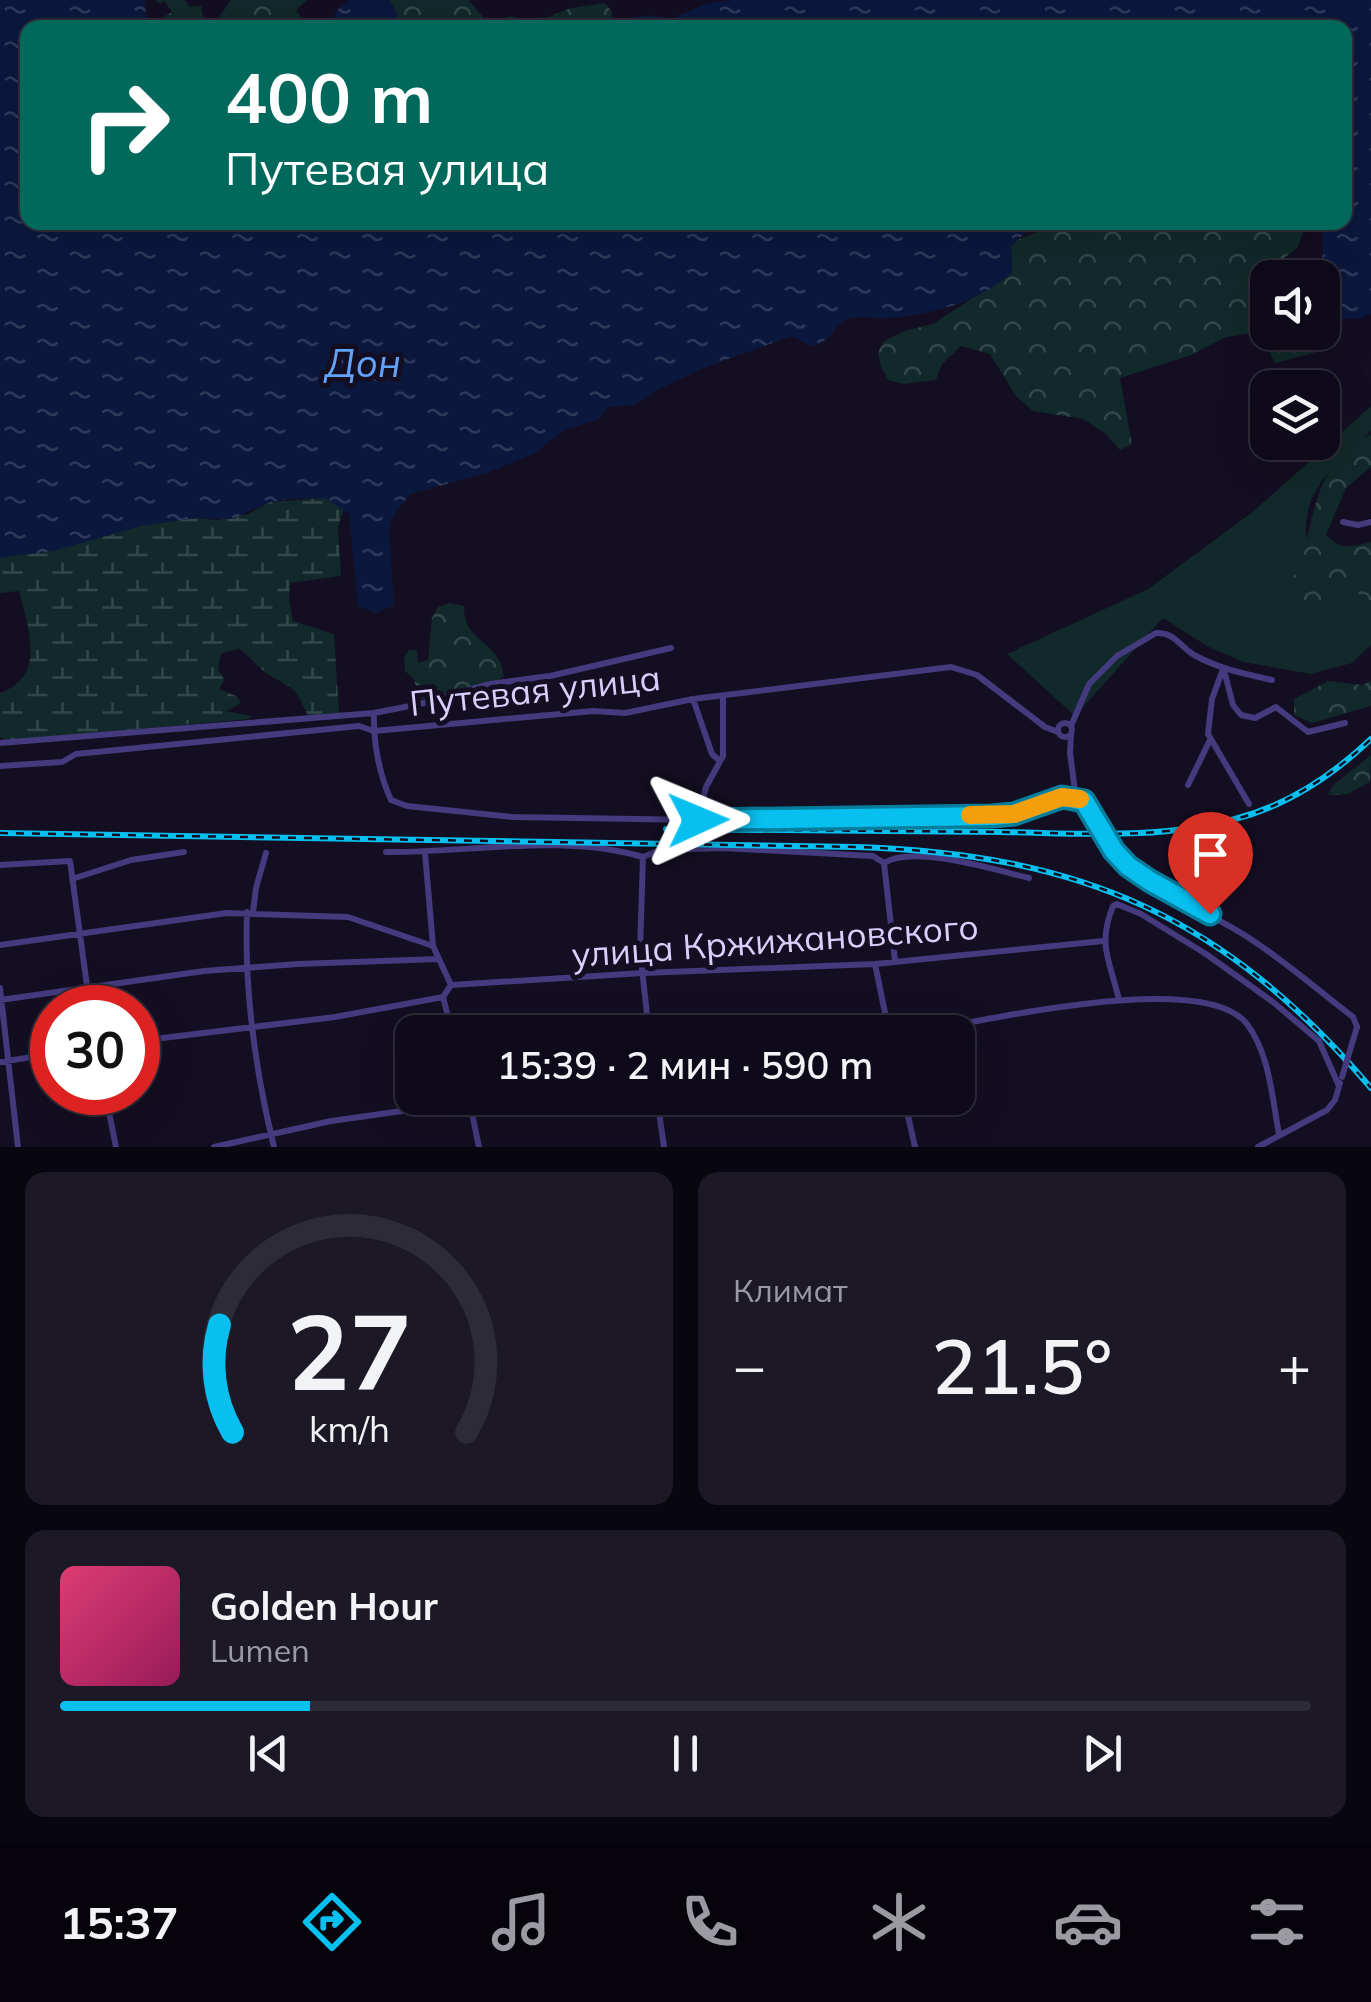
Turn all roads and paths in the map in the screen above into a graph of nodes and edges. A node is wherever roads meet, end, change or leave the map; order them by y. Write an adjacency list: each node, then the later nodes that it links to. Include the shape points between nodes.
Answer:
1 (1343, 522): 2 (street)
2 (1371, 522)
3 (671, 648): 8 (street, Путевая улица)
4 (1223, 668): 5 (street); 9 (street, via 1241,715 1255,718 1276,708 1314,732); 11 (street, via 1173,636 1156,633 1088,684); 12 (street, via 1212,699)
5 (1272, 680)
6 (723, 696): 7 (street, Путевая улица); 11 (street, Путевая улица, via 951,667 977,675 1045,727); 14 (street)
7 (693, 698): 10 (street, Путевая улица, via 625,712); 14 (street)
8 (374, 712): 10 (street); 13 (street, Путевая улица)
9 (1344, 722)
10 (374, 731): 15 (street, Путевая улица, via 359,726); 19 (street, via 391,800 408,806 512,817)
11 (1066, 733): 17 (street)
12 (1210, 740): 16 (street); 18 (street)
13 (0, 743)
14 (720, 760): 19 (street)
15 (0, 766)
16 (1188, 785)
17 (1076, 798): 19 (street, via 992,816); 55 (street, bridge, via 1138,874 1264,948 1354,1018)
18 (1249, 804)
19 (698, 820)
20 (184, 852): 28 (street)
21 (386, 852): 22 (street)
22 (424, 852): 24 (street, via 554,847); 33 (street)
23 (266, 853): 29 (street)
24 (643, 857): 25 (street, via 660,850 742,848 873,856); 38 (street)
25 (884, 863): 27 (street, via 903,856); 35 (street)
26 (0, 865): 28 (street, via 70,861)
27 (1029, 878)
28 (72, 879): 30 (street)
29 (250, 912): 30 (street); 33 (street, via 348,917); 37 (street)
30 (80, 936): 32 (street); 39 (street)
31 (1103, 940): 35 (street, улица Кржижановского); 46 (street); 55 (street, via 1117,904 1157,924 1319,1041)
32 (0, 945)
33 (433, 946): 34 (street)
34 (439, 959): 37 (street); 41 (street)
35 (895, 960): 36 (street, улица Кржижановского)
36 (875, 964): 38 (street, улица Кржижановского); 49 (street)
37 (246, 969): 40 (street); 51 (street)
38 (643, 973): 41 (street, улица Кржижановского); 48 (street)
39 (86, 985)
40 (107, 985)
41 (450, 985): 44 (street)
42 (0, 988): 45 (street)
43 (30, 996): 45 (street)
44 (443, 997): 47 (street); 51 (street)
45 (1, 1000): 54 (street)
46 (1119, 1000): 50 (street); 62 (street, via 1209,1002 1245,1022 1261,1048)
47 (448, 1015)
48 (647, 1015)
49 (886, 1015)
50 (975, 1023)
51 (250, 1026): 52 (street); 61 (street)
52 (160, 1038)
53 (30, 1057): 54 (street)
54 (4, 1061): 64 (street)
55 (1340, 1081): 62 (street, via 1335,1100 1315,1118)
56 (395, 1110): 61 (street)
57 (110, 1115): 65 (street)
58 (472, 1115): 68 (street)
59 (659, 1115): 69 (street)
60 (908, 1115): 70 (street)
61 (270, 1134): 66 (street); 67 (street)
62 (1279, 1134): 63 (street)
63 (1270, 1144): 71 (street)
64 (18, 1147)
65 (116, 1147)
66 (214, 1147)
67 (274, 1147)
68 (479, 1147)
69 (664, 1147)
70 (916, 1147)
71 (1258, 1147)

